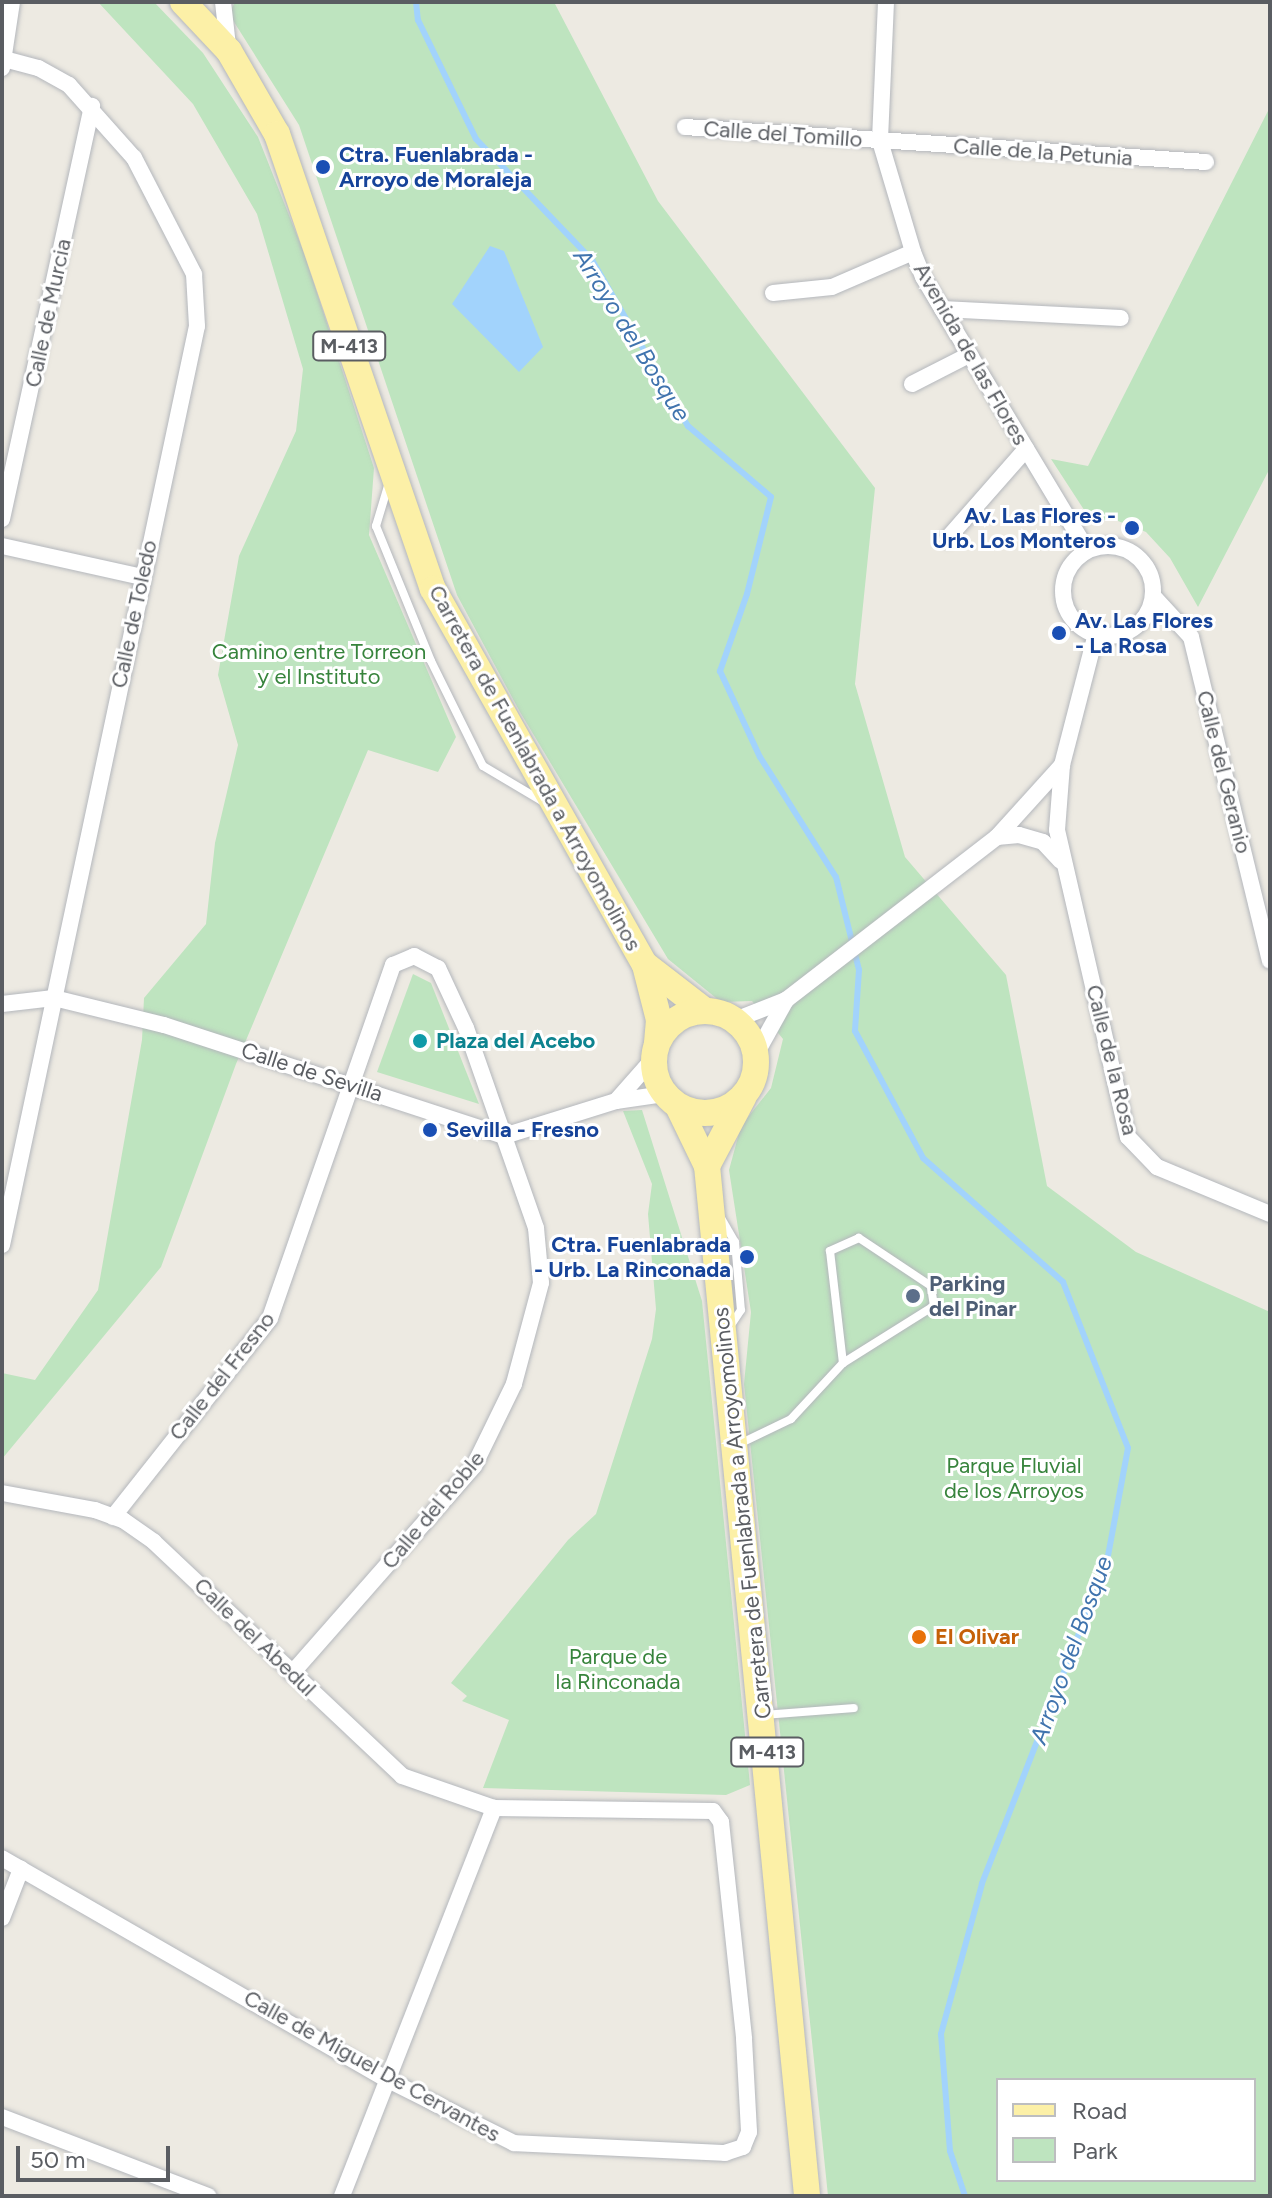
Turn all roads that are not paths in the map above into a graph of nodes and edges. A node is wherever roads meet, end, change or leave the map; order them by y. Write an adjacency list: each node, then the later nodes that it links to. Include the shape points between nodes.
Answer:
1 (12, 2): 6 (street)
2 (223, 2): 5 (street)
3 (886, 2): 9 (street, Avenida de las Flores)
4 (189, 4): 5 (main road, Carretera de Fuenlabrada a Arroyomolinos / M-413)
5 (229, 51): 18 (main road, Carretera de Fuenlabrada a Arroyomolinos / M-413, via 277,134 308,214)
6 (4, 64): 7 (street, Calle de Toledo, via 38,68)
7 (92, 106): 19 (street, Calle de Murcia); 23 (street, Calle de Toledo, via 134,158 194,274 197,326)
8 (685, 127): 9 (street, Calle del Tomillo)
9 (880, 141): 10 (street, Calle de la Petunia); 11 (street, Avenida de las Flores)
10 (1206, 162)
11 (913, 252): 12 (street, via 832,287); 13 (street, Avenida de las Flores)
12 (773, 293)
13 (942, 309): 14 (street); 15 (street, Avenida de las Flores)
14 (1121, 318)
15 (969, 355): 16 (street); 17 (street, Avenida de las Flores)
16 (912, 384)
17 (1026, 449): 20 (street); 22 (street, Avenida de las Flores)
18 (391, 477): 27 (main road, Carretera de Fuenlabrada a Arroyomolinos / M-413, via 433,589); 27 (lane, via 376,526 431,661 483,766)
19 (2, 519)
20 (947, 539)
21 (2, 546): 23 (street)
22 (1087, 550): 24 (street, via 1109,545 1127,549 1145,565); 25 (street, via 1069,566 1063,598 1070,616)
23 (142, 577): 32 (street, Calle de Toledo)
24 (1153, 596): 25 (street, via 1137,625 1124,633); 30 (street, Calle del Geranio, via 1191,637)
25 (1096, 634): 26 (street, Calle de la Rosa)
26 (1062, 765): 28 (street); 29 (street, Calle de la Rosa, via 1057,830)
27 (556, 809): 31 (main road, Carretera de Fuenlabrada a Arroyomolinos / M-413)
28 (997, 837): 29 (street, Calle de la Rosa, via 1019,835 1043,842); 33 (street)
29 (1066, 870): 45 (street, Calle de la Rosa, via 1128,1137 1157,1167)
30 (1270, 961)
31 (645, 965): 35 (main road, Carretera de Fuenlabrada a Arroyomolinos / M-413); 37 (main road, Carretera de Fuenlabrada a Arroyomolinos / M-413, via 659,1020)
32 (54, 998): 34 (street, Calle de Sevilla); 39 (street, Calle de Sevilla, via 164,1025); 46 (street, Calle de Toledo)
33 (786, 1000): 36 (street); 38 (street)
34 (2, 1004)
35 (704, 1010): 36 (main road, M-413); 37 (main road, via 676,1019)
36 (735, 1020): 38 (main road)
37 (655, 1050): 41 (main road, M-413); 42 (street)
38 (756, 1054): 40 (main road)
39 (353, 1085): 43 (street, Calle de Sevilla); 43 (street, via 393,965 414,956 438,968 466,1028); 50 (street, Calle del Fresno, via 270,1318)
40 (749, 1089): 41 (main road, via 725,1110 709,1114); 44 (main road)
41 (671, 1100): 42 (street); 44 (main road, Carretera de Fuenlabrada a Arroyomolinos / M-413)
42 (616, 1101): 43 (street)
43 (504, 1136): 51 (street, Calle del Roble, via 536,1228 541,1283 514,1384 471,1471)
44 (707, 1166): 48 (main road, Carretera de Fuenlabrada a Arroyomolinos / M-413)
45 (1270, 1214)
46 (2, 1245)
47 (843, 1363): 47 (lane, via 934,1306 931,1286 859,1238 830,1251); 48 (lane, via 791,1419)
48 (732, 1446): 53 (main road, Carretera de Fuenlabrada a Arroyomolinos / M-413)
49 (2, 1492): 50 (street, Calle del Abedul)
50 (113, 1517): 51 (street, Calle del Abedul, via 154,1542)
51 (292, 1673): 54 (street, Calle del Abedul, via 402,1776)
52 (854, 1708): 53 (lane)
53 (763, 1715): 62 (main road, Carretera de Fuenlabrada a Arroyomolinos / M-413)
54 (494, 1808): 58 (street); 58 (street, Calle de Miguel De Cervantes, via 713,1811 721,1822 749,2132 743,2147 725,2153 514,2143)
55 (2, 1858): 56 (street, Calle de Miguel De Cervantes)
56 (21, 1869): 57 (street); 58 (street, Calle de Miguel De Cervantes)
57 (2, 1918)
58 (386, 2079): 61 (street)
59 (2, 2117): 60 (street)
60 (208, 2196)
61 (342, 2196)
62 (807, 2196)

